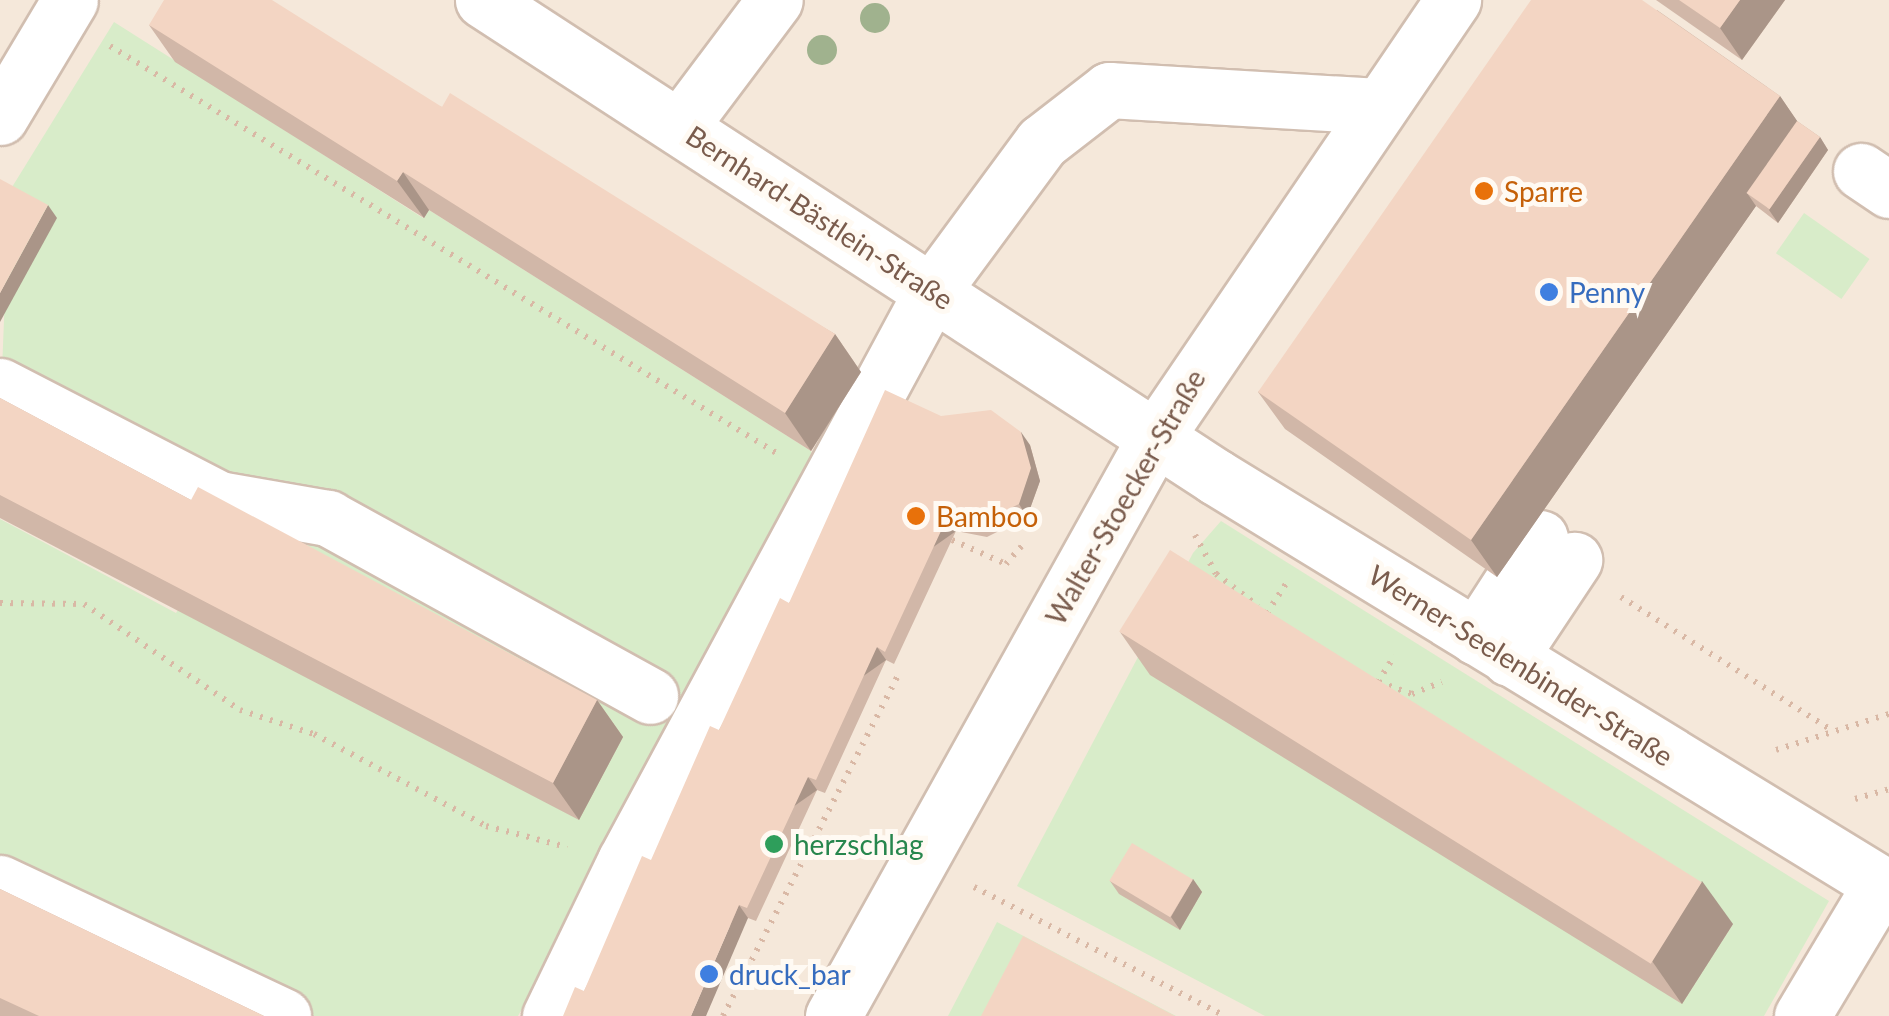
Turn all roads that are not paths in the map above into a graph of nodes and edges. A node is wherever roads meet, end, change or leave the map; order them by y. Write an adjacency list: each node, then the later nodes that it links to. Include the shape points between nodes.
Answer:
1 (483, 0): 7 (street, Bernhard-Bästlein-Straße)
2 (775, 0): 7 (street)
3 (1453, 0): 5 (street, Walter-Stoecker-Straße)
4 (85, 20): 6 (street)
5 (1379, 106): 8 (street, via 1110,90 1042,142); 10 (street, Walter-Stoecker-Straße)
6 (0, 117)
7 (681, 125): 8 (street, Bernhard-Bästlein-Straße)
8 (932, 291): 10 (street, Bernhard-Bästlein-Straße); 17 (street, via 625,862)
9 (0, 386): 13 (street, via 219,500 328,518)
10 (1155, 438): 12 (street, Werner-Seelenbinder-Straße); 18 (street, Walter-Stoecker-Straße)
11 (1557, 549): 12 (street)
12 (1479, 656): 14 (street, Werner-Seelenbinder-Straße)
13 (650, 696)
14 (1885, 882): 19 (street)
15 (0, 883): 16 (street)
16 (283, 1016)
17 (550, 1016)
18 (834, 1016)
19 (1802, 1016)

